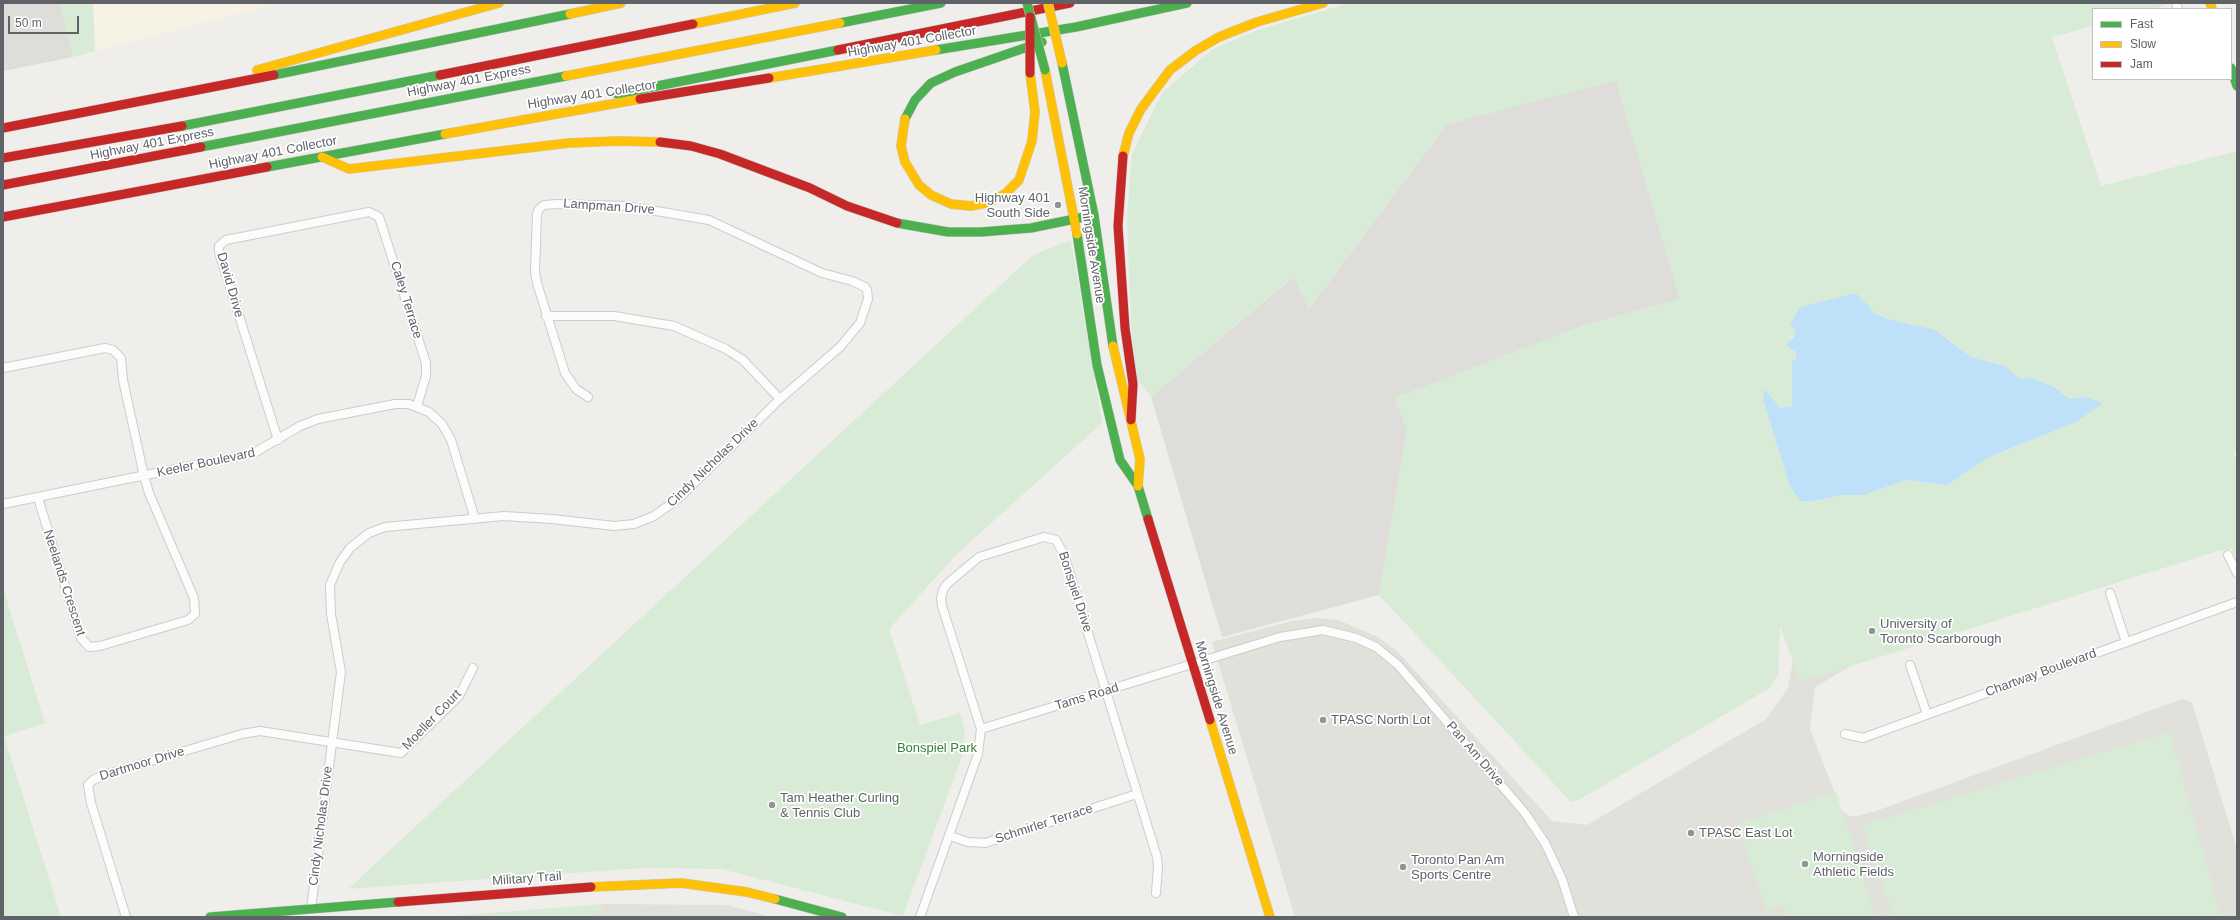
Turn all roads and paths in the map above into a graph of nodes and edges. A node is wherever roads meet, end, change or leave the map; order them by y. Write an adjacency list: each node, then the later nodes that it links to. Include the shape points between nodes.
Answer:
1 (499, 3): 14 (main road)
2 (620, 3): 14 (main road)
3 (795, 3): 18 (main road, Highway 401 Express, via 285,107)
4 (941, 3): 19 (main road, Highway 401 Express)
5 (1026, 3): 10 (main road, Morningside Avenue, bridge)
6 (1048, 3): 21 (main road, Morningside Avenue, bridge)
7 (1070, 3): 15 (main road, via 549,108)
8 (1187, 3): 11 (main road, Highway 401 Collector)
9 (1323, 3): 30 (main road, via 1257,22 1219,37 1195,51 1170,70 1141,109 1129,132 1123,157 1118,226 1125,328 1133,384)
10 (1030, 17): 11 (main road, bridge, via 1030,72 1035,112 1032,141 1019,180 990,202 971,206 951,204 931,195 919,185 905,162 901,146 903,123 915,100 931,84 955,72 1061,36); 23 (main road, Morningside Avenue, bridge, via 1045,70)
11 (1076, 27): 15 (main road, Highway 401 Collector)
12 (2232, 71): 13 (main road)
13 (2237, 86)
14 (128, 105): 16 (main road)
15 (528, 118): 17 (main road, Highway 401 Collector)
16 (3, 128)
17 (322, 157): 22 (main road, Highway 401 Collector); 23 (main road, via 349,169 569,143 656,142 691,146 720,154 810,188 886,221 918,228 948,232 981,232 1031,228)
18 (3, 158)
19 (3, 185)
20 (358, 214): 29 (street, Caley Terrace, via 369,212 382,220 426,362 426,376); 31 (street, David Drive, via 226,240 219,246)
21 (1094, 215): 23 (main road); 30 (main road, Morningside Avenue, via 1111,336)
22 (3, 216)
23 (1076, 219): 33 (main road, Morningside Avenue, via 1096,365 1120,460)
24 (867, 290): 25 (street, Lampman Drive, via 852,281 822,273 709,220 627,206 550,204 539,209 536,230 535,272); 28 (street, Cindy Nicholas Drive, via 868,299 864,313 860,323 848,338)
25 (546, 316): 27 (street, Lampman Drive, via 567,376 576,390); 28 (street, via 614,316 674,326 726,349 743,360)
26 (3, 368): 32 (street, via 92,349 113,350 122,358 123,380)
27 (588, 397)
28 (780, 398): 36 (street, Cindy Nicholas Drive, via 679,498 644,521 614,526 504,516)
29 (417, 406): 31 (street, Keeler Boulevard, via 395,404 318,419 300,426); 36 (street, Keeler Boulevard, via 429,412 442,424 451,440)
30 (1131, 420): 33 (main road, Morningside Avenue, via 1140,460)
31 (278, 440): 32 (street, Keeler Boulevard, via 254,453)
32 (144, 476): 34 (street, Keeler Boulevard); 34 (street, Neelands Crescent, via 194,598 195,614 188,620 100,646 89,647 81,638)
33 (1138, 486): 42 (main road, Morningside Avenue)
34 (38, 498): 35 (street, Keeler Boulevard)
35 (3, 504)
36 (475, 519): 49 (street, via 385,527 358,540 340,562 330,585 331,614 341,672)
37 (2228, 554): 38 (street)
38 (2237, 573)
39 (2110, 593): 41 (street)
40 (2237, 602): 41 (street, Chartway Boulevard)
41 (2126, 642): 46 (street, Chartway Boulevard)
42 (1193, 665): 45 (street, Tams Road); 58 (main road, Morningside Avenue); 59 (street, Pan Am Drive, via 1280,637 1323,630 1356,638 1376,647 1398,665 1525,813 1546,843 1562,879)
43 (1910, 665): 46 (street)
44 (473, 668): 49 (street, Moeller Court, via 459,696 401,753)
45 (1105, 692): 47 (street, Tams Road); 47 (street, Bonspiel Drive, via 1060,546 1056,540 1049,537 1037,539 979,557 943,590 942,606); 50 (street, Bonspiel Drive)
46 (1927, 714): 48 (street, Chartway Boulevard, via 1863,738)
47 (981, 730): 51 (street, Bonspiel Drive, via 978,754)
48 (1845, 734)
49 (332, 742): 53 (street, Cindy Nicholas Drive); 54 (street, Dartmoor Drive, via 273,732 254,732 112,772 93,780 88,786 90,798)
50 (1137, 794): 51 (street, Schmirler Terrace, via 985,843 968,842); 52 (street, Bonspiel Drive, via 1157,857)
51 (950, 836): 57 (street, Bonspiel Drive)
52 (1156, 893)
53 (311, 909): 55 (main road, Military Trail); 56 (main road, Military Trail, via 681,883 747,892)
54 (126, 917)
55 (210, 917)
56 (842, 917)
57 (920, 917)
58 (1270, 917)
59 (1574, 917)

